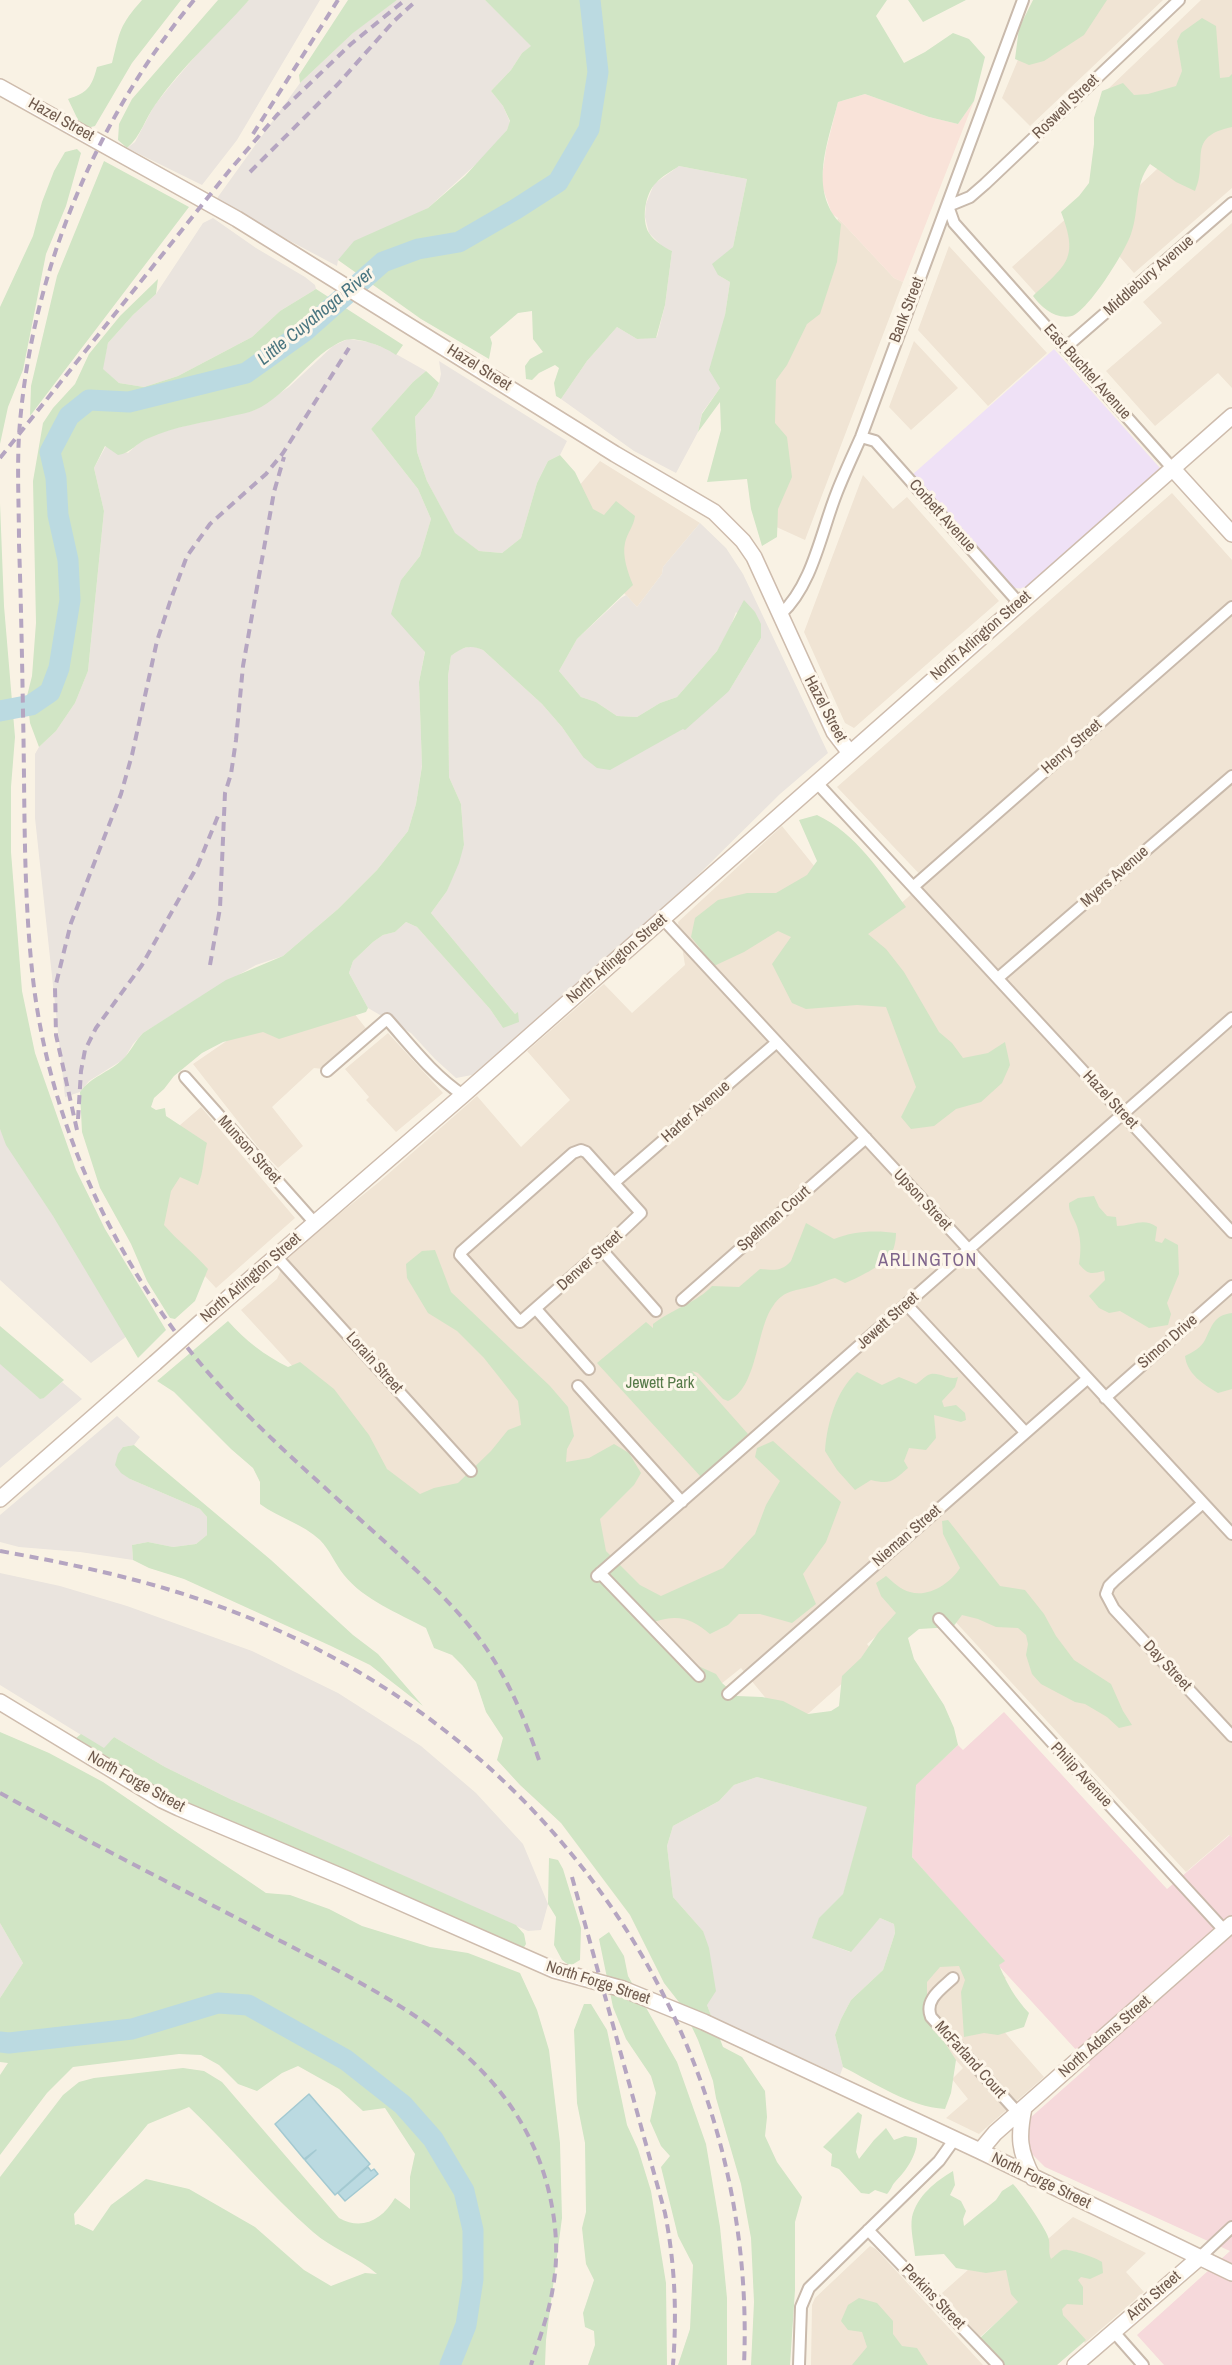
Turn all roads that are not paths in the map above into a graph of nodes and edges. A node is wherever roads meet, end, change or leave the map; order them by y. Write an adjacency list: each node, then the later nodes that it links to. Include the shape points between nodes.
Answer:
1 (1023, 0): 5 (street, Bank Street)
2 (1179, 0): 5 (street, Roswell Street, via 985,184 970,197)
3 (0, 87): 13 (street, Hazel Street, via 206,200 714,512 754,557)
4 (1232, 203): 6 (street, Middlebury Avenue)
5 (948, 206): 6 (street, East Buchtel Avenue, via 954,223); 8 (street, Bank Street)
6 (1065, 348): 9 (street, East Buchtel Avenue)
7 (1232, 416): 9 (street, North Arlington Street)
8 (861, 437): 11 (street, Corbett Avenue, via 875,441); 13 (street, Bank Street, via 805,579 794,602)
9 (1173, 469): 10 (street, East Buchtel Avenue); 11 (street, North Arlington Street)
10 (1232, 534)
11 (1019, 603): 14 (street, North Arlington Street)
12 (1232, 607): 17 (street, Henry Street)
13 (781, 614): 14 (street, Hazel Street, via 834,732)
14 (850, 753): 16 (street, North Arlington Street)
15 (1232, 776): 19 (street, Myers Avenue)
16 (817, 783): 17 (street, Hazel Street); 18 (street, North Arlington Street)
17 (913, 887): 19 (street, Hazel Street)
18 (663, 919): 21 (street, Upson Street); 24 (street, North Arlington Street)
19 (998, 978): 25 (street, Hazel Street)
20 (1232, 1018): 25 (street, Jewett Street)
21 (777, 1042): 26 (street, Upson Street); 27 (street, Harter Avenue)
22 (327, 1071): 24 (street, via 387,1019 432,1071)
23 (185, 1077): 28 (street, Munson Street)
24 (463, 1095): 28 (street, North Arlington Street)
25 (1122, 1114): 29 (street, Hazel Street); 31 (street, Jewett Street)
26 (866, 1138): 31 (street, Upson Street); 34 (street, Spellman Court)
27 (615, 1182): 30 (street, Denver Street, via 641,1213); 36 (street, Denver Street, via 581,1150 461,1252 460,1256 520,1322)
28 (314, 1222): 32 (street, North Arlington Street)
29 (1230, 1225)
30 (602, 1250): 36 (street, Denver Street); 37 (street)
31 (969, 1250): 35 (street, Jewett Street); 39 (street, Upson Street)
32 (276, 1256): 43 (street, Lorain Street); 44 (street, North Arlington Street, bridge)
33 (1232, 1286): 41 (street, Simon Drive)
34 (682, 1300)
35 (907, 1305): 42 (street); 45 (street, Jewett Street)
36 (536, 1309): 38 (street)
37 (656, 1311)
38 (589, 1369)
39 (1087, 1379): 41 (street, Upson Street); 42 (street, Nieman Street)
40 (578, 1386): 45 (street)
41 (1105, 1398): 46 (street, Upson Street)
42 (1025, 1432): 50 (street, Nieman Street)
43 (471, 1471)
44 (0, 1499)
45 (682, 1502): 49 (street, Jewett Street, via 599,1575)
46 (1203, 1503): 47 (street, Upson Street); 52 (street, Day Street, via 1115,1580 1106,1594 1114,1609)
47 (1232, 1534)
48 (939, 1619): 53 (street, Philip Avenue)
49 (699, 1676)
50 (728, 1694)
51 (0, 1702): 56 (street, North Forge Street, via 179,1808 554,1970 649,1998)
52 (1232, 1736)
53 (1228, 1927): 55 (street, North Adams Street)
54 (953, 1978): 55 (street, McFarland Court, via 930,2002 931,2017)
55 (1021, 2110): 57 (street, North Adams Street); 58 (street, via 1020,2148)
56 (954, 2140): 57 (street, North Forge Street); 60 (street, via 939,2161)
57 (980, 2151): 58 (street, North Forge Street)
58 (1033, 2178): 61 (street, North Forge Street)
59 (1232, 2227): 61 (street, Arch Street)
60 (868, 2230): 64 (street, via 814,2281 804,2296); 65 (street, Perkins Street)
61 (1199, 2258): 62 (street, North Forge Street); 63 (street, Arch Street)
62 (1232, 2273)
63 (1113, 2331): 66 (street, Arch Street); 67 (street)
64 (799, 2365)
65 (998, 2365)
66 (1075, 2365)
67 (1143, 2365)

